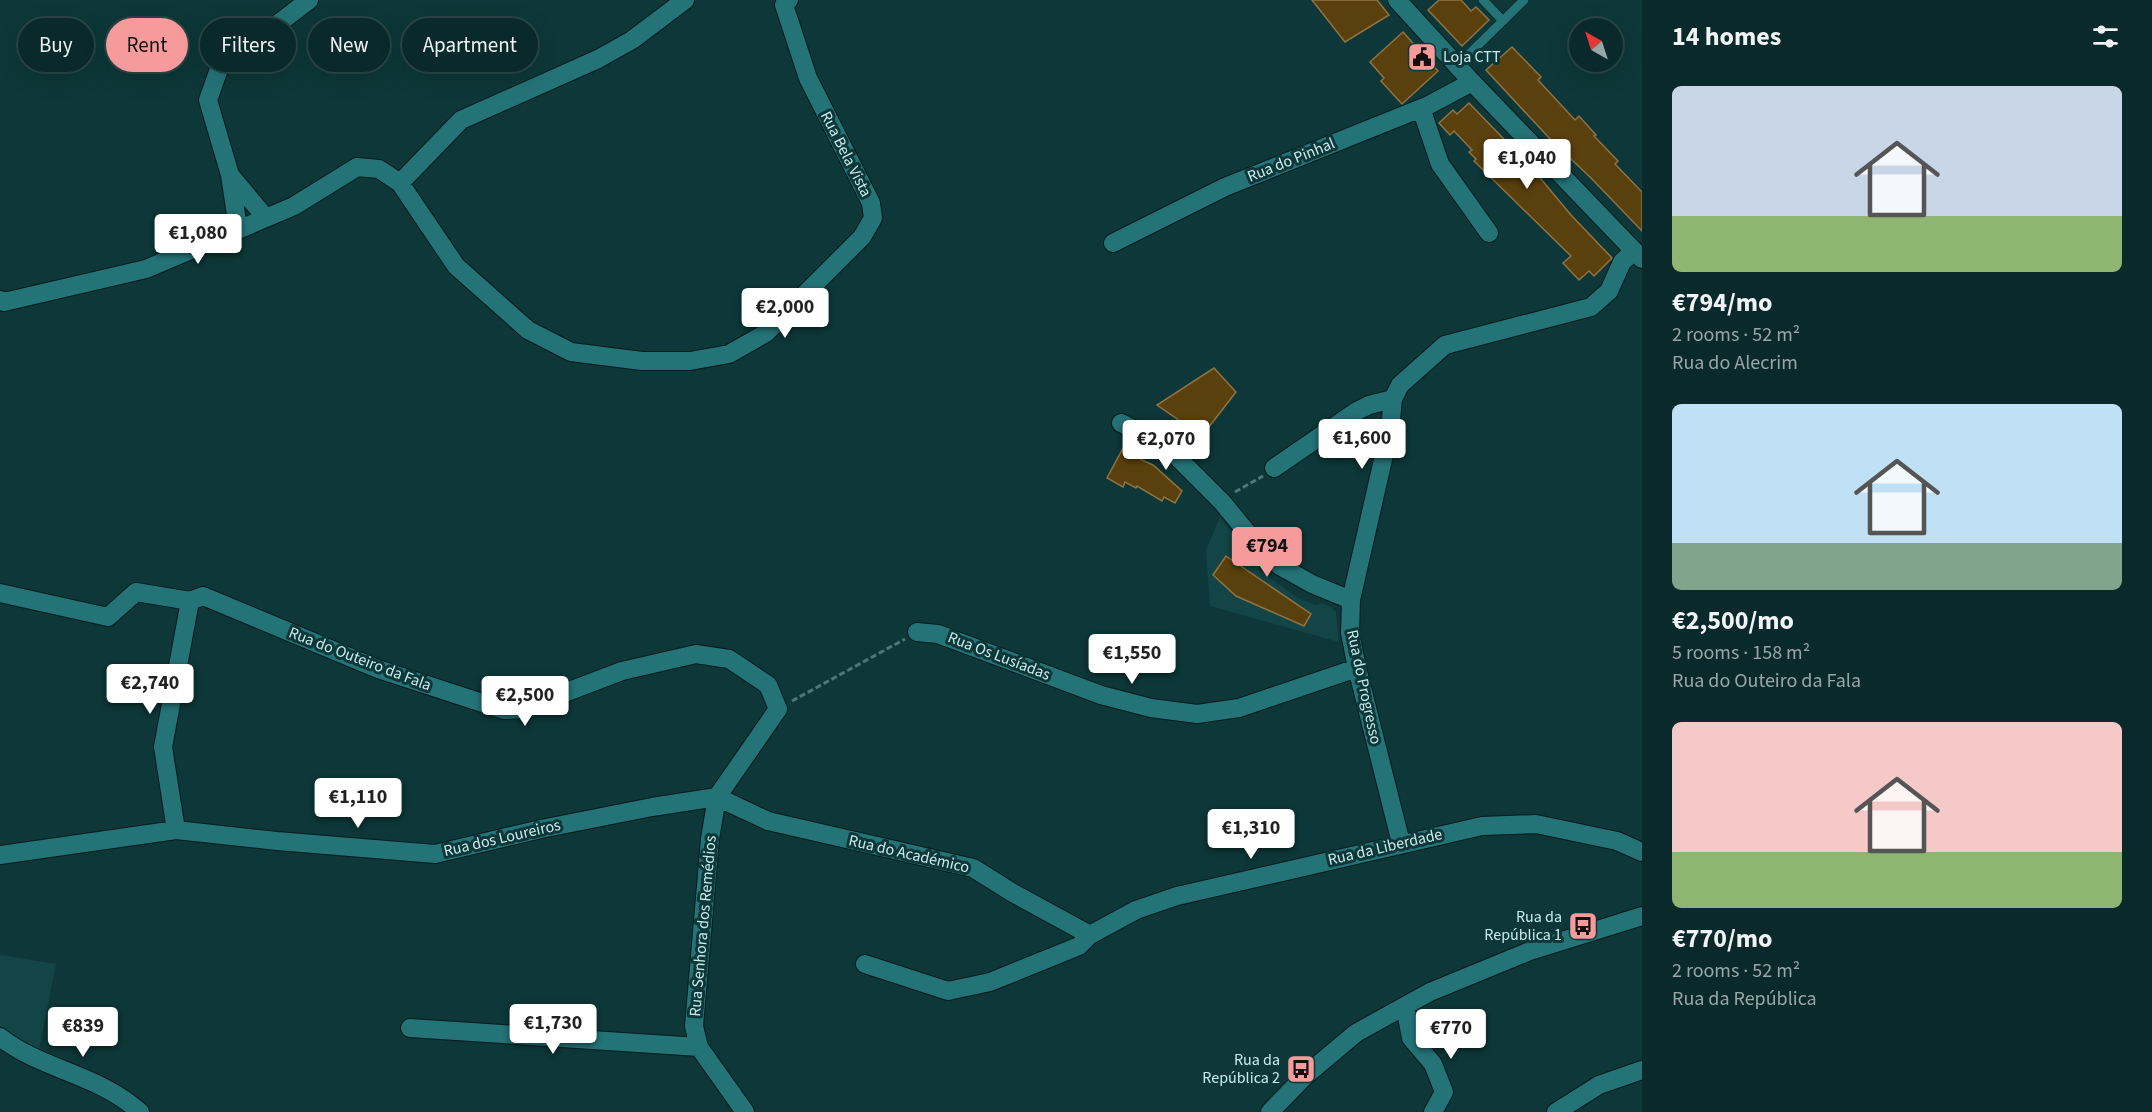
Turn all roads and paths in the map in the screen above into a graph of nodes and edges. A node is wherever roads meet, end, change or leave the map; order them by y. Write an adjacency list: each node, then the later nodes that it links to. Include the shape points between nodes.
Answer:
1 (309, 0): 11 (street, via 219,69 208,100)
2 (685, 0): 12 (street, via 632,40 461,120)
3 (1397, 0): 8 (street)
4 (1483, 0): 7 (lane)
5 (1524, 0): 7 (lane)
6 (784, 2): 12 (street, Rua Bela Vista, via 808,78 871,203 873,218 862,237 766,333 729,354 690,361 642,362 572,352 528,330 456,266)
7 (1503, 21): 8 (lane)
8 (1457, 66): 9 (street)
9 (1472, 82): 10 (street, Rua do Pinhal); 17 (street)
10 (1421, 108): 15 (street, via 1440,164); 16 (street, Rua do Pinhal, via 1225,187)
11 (230, 175): 13 (street); 14 (street)
12 (400, 183): 13 (street, via 379,169 357,167 294,206)
13 (266, 218): 14 (street)
14 (238, 228): 18 (street, via 146,269)
15 (1489, 233)
16 (1113, 243)
17 (1638, 255): 19 (street, via 1622,262 1609,291 1590,307 1445,345 1400,385)
18 (0, 300)
19 (1393, 399): 21 (street, via 1357,411); 24 (street, Rua do Progresso, via 1390,429)
20 (1121, 423): 22 (street, via 1173,453)
21 (1274, 468): 22 (path)
22 (1222, 502): 24 (street, via 1280,566)
23 (0, 593): 25 (street, Rua do Outeiro da Fala, via 108,617 136,592)
24 (1352, 600): 27 (street, Rua do Progresso, via 1350,633)
25 (190, 601): 28 (street, Rua do Outeiro da Fala, via 203,596 378,669 504,710 522,709 622,671 696,654 729,659 768,685); 30 (street, via 163,747)
26 (917, 632): 27 (street, Rua Os Lusíadas, via 938,634 1101,695 1150,708 1197,714 1239,708); 28 (path)
27 (1357, 668): 31 (street, Rua do Progresso)
28 (778, 709): 29 (street)
29 (717, 797): 30 (street, Rua dos Loureiros, via 563,824 435,854); 35 (street, Rua do Académico, via 768,821 973,868); 40 (street, Rua Senhora dos Remédios, via 694,1026)
30 (176, 830): 33 (street, Rua dos Loureiros)
31 (1401, 843): 32 (street, Rua da Liberdade, via 1482,826 1536,824 1617,842); 35 (street, Rua da Liberdade, via 1177,896 1136,910)
32 (1642, 852)
33 (0, 855)
34 (1642, 916): 37 (street, via 1530,951)
35 (1090, 935): 36 (street, Rua da Liberdade, via 1079,946 990,982 948,991)
36 (865, 964)
37 (1405, 1006): 44 (street, via 1356,1034 1306,1075); 45 (street, via 1411,1038 1433,1064 1444,1092)
38 (410, 1028): 40 (street)
39 (0, 1037): 42 (street, via 23,1053 96,1082)
40 (699, 1047): 43 (street, Rua Senhora dos Remédios)
41 (1642, 1070): 46 (street, via 1599,1085)
42 (141, 1112)
43 (745, 1112)
44 (1270, 1112)
45 (1433, 1112)
46 (1556, 1112)

